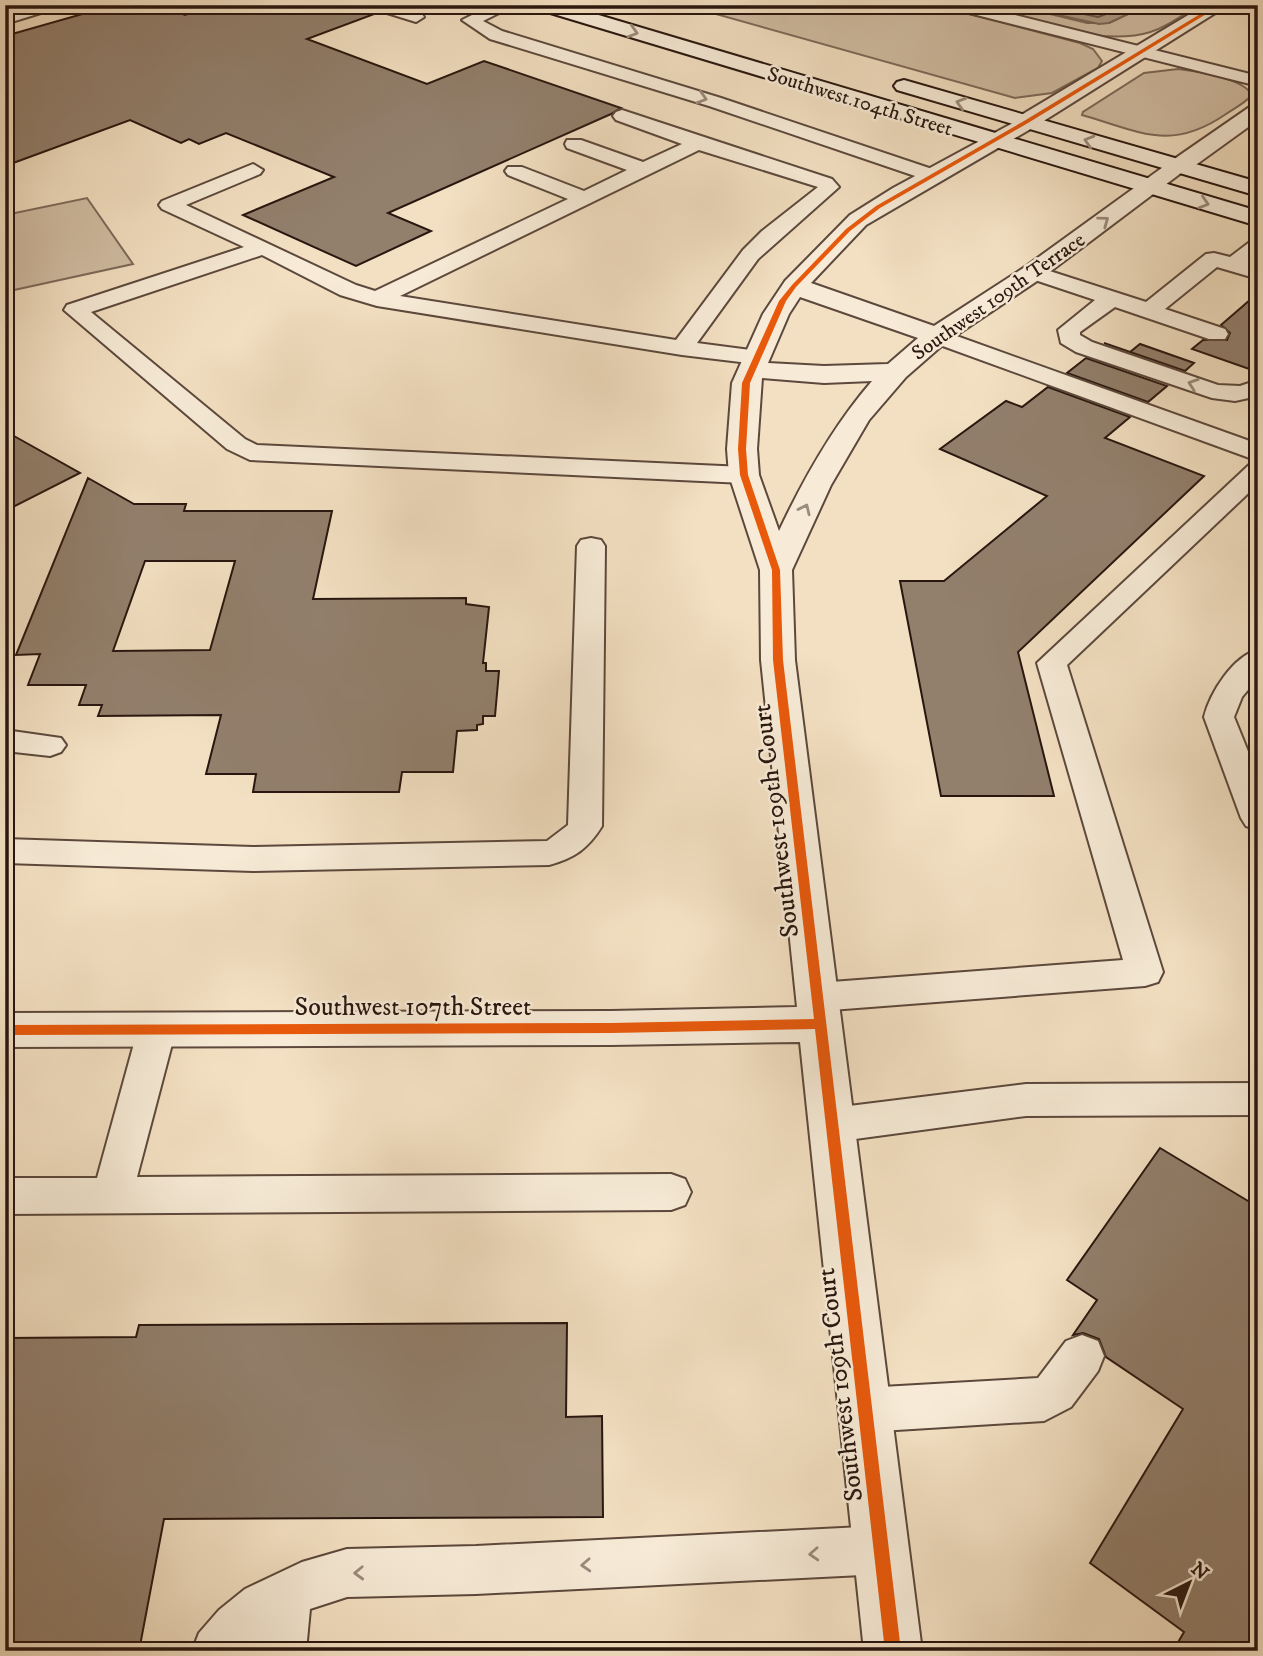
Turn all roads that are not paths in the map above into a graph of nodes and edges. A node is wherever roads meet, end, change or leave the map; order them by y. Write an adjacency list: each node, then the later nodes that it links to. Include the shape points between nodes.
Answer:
1 (51, 5): 8 (lane)
2 (377, 5): 7 (lane)
3 (507, 5): 22 (lane, one-way to 22, via 470,20 496,35)
4 (544, 5): 15 (street, Southwest 104th Street, one-way to 15)
5 (955, 5): 9 (lane)
6 (1219, 5): 9 (street)
7 (416, 17)
8 (5, 19)
9 (1143, 52): 11 (lane); 14 (street)
10 (880, 79): 14 (street, Southwest 104th Street, one-way to 10)
11 (1258, 81)
12 (1258, 110): 18 (street, Southwest 109th Terrace)
13 (622, 116): 16 (lane)
14 (1026, 122): 15 (street, Southwest 109th Court); 18 (street, Southwest 104th Street, one-way to 14)
15 (994, 141): 22 (street, Southwest 109th Court); 23 (street, Southwest 104th Street)
16 (698, 143): 19 (lane); 38 (lane, via 829,187 759,246)
17 (573, 144): 19 (lane)
18 (1178, 167): 23 (street, Southwest 109th Terrace); 24 (street, Southwest 104th Street)
19 (643, 169): 25 (lane)
20 (253, 170): 28 (lane, via 169,205)
21 (514, 171): 25 (lane)
22 (931, 175): 32 (street, Southwest 109th Court, via 858,220)
23 (1151, 187): 26 (street, Southwest 104th Street, one-way to 26); 30 (street, Southwest 109th Terrace, one-way to 23)
24 (1258, 190)
25 (584, 198): 34 (lane)
26 (1258, 219)
27 (1258, 245): 29 (lane)
28 (263, 248): 34 (lane, via 348,290); 44 (lane, via 75,310 250,452)
29 (1233, 265): 31 (lane); 35 (lane, via 1214,259)
30 (1034, 272): 33 (lane); 37 (street, Southwest 109th Terrace)
31 (1258, 273)
32 (794, 286): 37 (street); 39 (street, Southwest 109th Court)
33 (1112, 298): 35 (lane); 41 (lane, one-way to 33, via 1230,395 1212,391 1069,338 1069,330)
34 (377, 299): 38 (lane)
35 (1149, 311): 36 (lane)
36 (1217, 334)
37 (937, 336): 40 (street, Southwest 109th Terrace); 42 (lane)
38 (682, 348): 39 (lane)
39 (754, 363): 40 (street, via 832,376); 44 (street, Southwest 109th Court, via 745,396)
40 (896, 370): 46 (street, Southwest 109th Terrace, one-way to 40, via 816,485 857,416)
41 (1258, 387)
42 (1258, 453)
43 (1258, 470): 52 (lane, via 1052,663 1145,972)
44 (744, 475): 46 (street, Southwest 109th Court)
45 (591, 546): 51 (lane, via 585,826 561,849 548,853 253,859)
46 (776, 570): 52 (street, Southwest 109th Court, via 778,660)
47 (1258, 659): 50 (lane, via 1234,687 1219,717)
48 (5, 740): 49 (lane)
49 (50, 745)
50 (1258, 818)
51 (5, 851)
52 (819, 1010): 53 (street, Southwest 107th Street, via 611,1028); 56 (street, Southwest 109th Court)
53 (157, 1029): 54 (street, Southwest 107th Street); 59 (lane)
54 (5, 1030)
55 (1258, 1099): 56 (lane, via 1026,1100)
56 (833, 1125): 61 (street, Southwest 109th Court)
57 (671, 1192): 59 (lane)
58 (5, 1196): 59 (lane)
59 (112, 1196)
60 (1082, 1356): 61 (lane, via 1055,1392 1044,1399)
61 (864, 1410): 62 (street, Southwest 109th Court)
62 (882, 1550): 63 (lane, one-way to 63, via 347,1573); 66 (street, Southwest 109th Court)
63 (287, 1595): 64 (lane, via 263,1607); 65 (lane)
64 (217, 1651)
65 (281, 1651)
66 (893, 1651)

